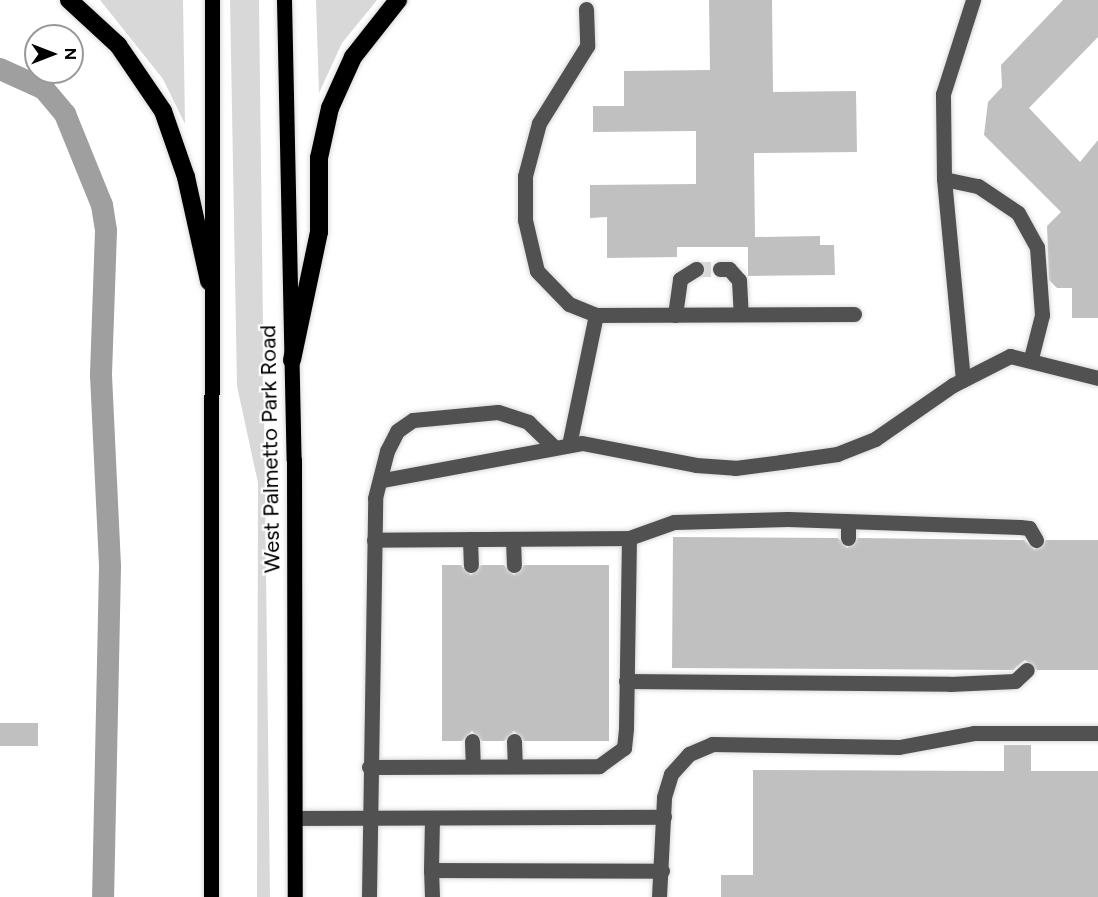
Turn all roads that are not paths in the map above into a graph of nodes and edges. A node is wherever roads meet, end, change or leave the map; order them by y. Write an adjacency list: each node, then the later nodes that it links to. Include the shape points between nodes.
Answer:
1 (69, 0): 10 (highway, via 118,45 163,111 186,177)
2 (212, 0): 10 (main road)
3 (284, 0): 16 (main road, West Palmetto Park Road)
4 (398, 0): 16 (highway, via 353,57 330,108 319,158 319,232)
5 (972, 0): 7 (lane, via 943,94)
6 (586, 9): 13 (lane, via 587,46 539,123 525,176 525,220 537,271 569,304)
7 (944, 179): 15 (lane, via 978,186 1018,213 1037,247 1042,315); 18 (lane)
8 (696, 269): 14 (lane, via 680,279)
9 (720, 269): 11 (lane, via 729,269 739,280)
10 (208, 281): 44 (main road)
11 (741, 314): 12 (lane); 14 (lane)
12 (854, 314)
13 (596, 315): 14 (lane); 19 (lane)
14 (675, 315)
15 (1031, 358): 17 (lane); 18 (lane, via 1010,356)
16 (292, 360): 39 (main road, West Palmetto Park Road)
17 (1098, 378)
18 (963, 380): 19 (lane, via 875,439 837,454 735,468 618,447)
19 (561, 446): 20 (lane, via 511,460); 20 (lane, via 528,422 498,412 434,415 397,431 387,450)
20 (383, 480): 26 (lane, via 375,498)
21 (848, 522): 22 (lane, via 674,522); 23 (lane); 27 (lane, via 1020,527 1029,528)
22 (629, 538): 25 (lane); 31 (lane)
23 (848, 538)
24 (470, 539): 25 (lane); 26 (lane); 28 (lane)
25 (513, 539): 29 (lane)
26 (374, 540): 37 (lane)
27 (1036, 540)
28 (471, 565)
29 (514, 565)
30 (1027, 670): 31 (lane, via 1015,681 848,675)
31 (626, 681): 36 (lane, via 624,748 614,759 599,766)
32 (1098, 733): 38 (lane, via 974,733 899,747 712,744 689,754 671,774)
33 (472, 741): 35 (lane)
34 (514, 741): 36 (lane)
35 (473, 766): 36 (lane); 37 (lane)
36 (515, 766)
37 (369, 767): 40 (lane)
38 (664, 817): 41 (lane); 43 (lane)
39 (295, 818): 40 (lane); 45 (main road, West Palmetto Park Road)
40 (368, 818): 41 (lane); 46 (lane)
41 (432, 818): 42 (lane)
42 (431, 870): 43 (lane); 47 (lane)
43 (662, 871): 48 (lane)
44 (211, 897)
45 (295, 897)
46 (369, 897)
47 (432, 897)
48 (659, 897)

